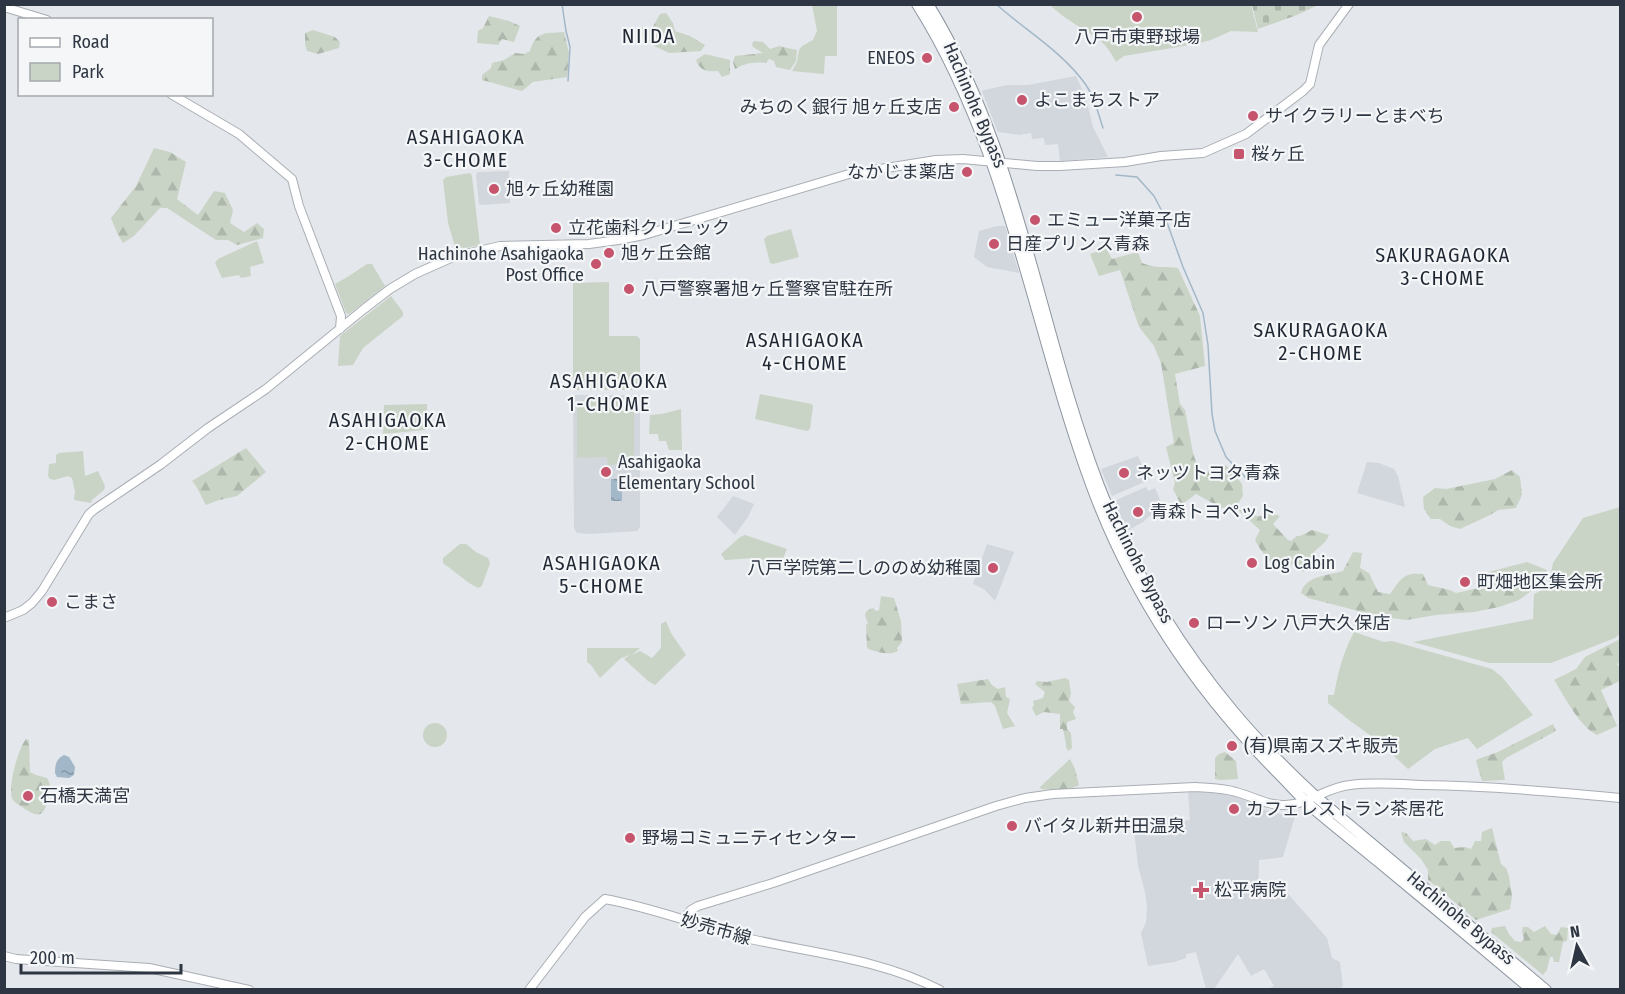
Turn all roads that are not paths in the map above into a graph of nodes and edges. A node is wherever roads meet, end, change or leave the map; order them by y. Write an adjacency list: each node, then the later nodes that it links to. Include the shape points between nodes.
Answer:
1 (917, 4): 7 (highway, Hachinohe Bypass)
2 (928, 4): 7 (highway, Hachinohe Bypass, via 973,90)
3 (1349, 4): 7 (street, via 1319,45 1310,84 1303,92 1246,134 1215,148 1203,153 1125,162 1037,166)
4 (4, 7): 5 (street)
5 (40, 18)
6 (174, 96): 8 (street, via 239,134 292,179 341,316)
7 (995, 162): 8 (street, via 943,159 849,174 644,235 589,244 500,246 469,253 415,274); 10 (highway, Hachinohe Bypass, via 1082,458 1128,567 1181,659 1242,735)
8 (340, 329): 9 (street, via 266,389 95,508 37,597 23,610)
9 (4, 618)
10 (1310, 798): 11 (street, via 1347,785 1394,784 1518,788); 12 (street, via 1283,806 1237,792 1196,787 1025,798 698,906); 17 (highway, Hachinohe Bypass); 18 (highway, Hachinohe Bypass)
11 (1620, 798)
12 (684, 919): 15 (street, 妙売市線, via 605,899 585,917); 16 (street, 妙売市線, via 739,937 889,970)
13 (4, 956): 14 (street, via 149,968)
14 (249, 990)
15 (529, 990)
16 (940, 990)
17 (1532, 990)
18 (1546, 990)

